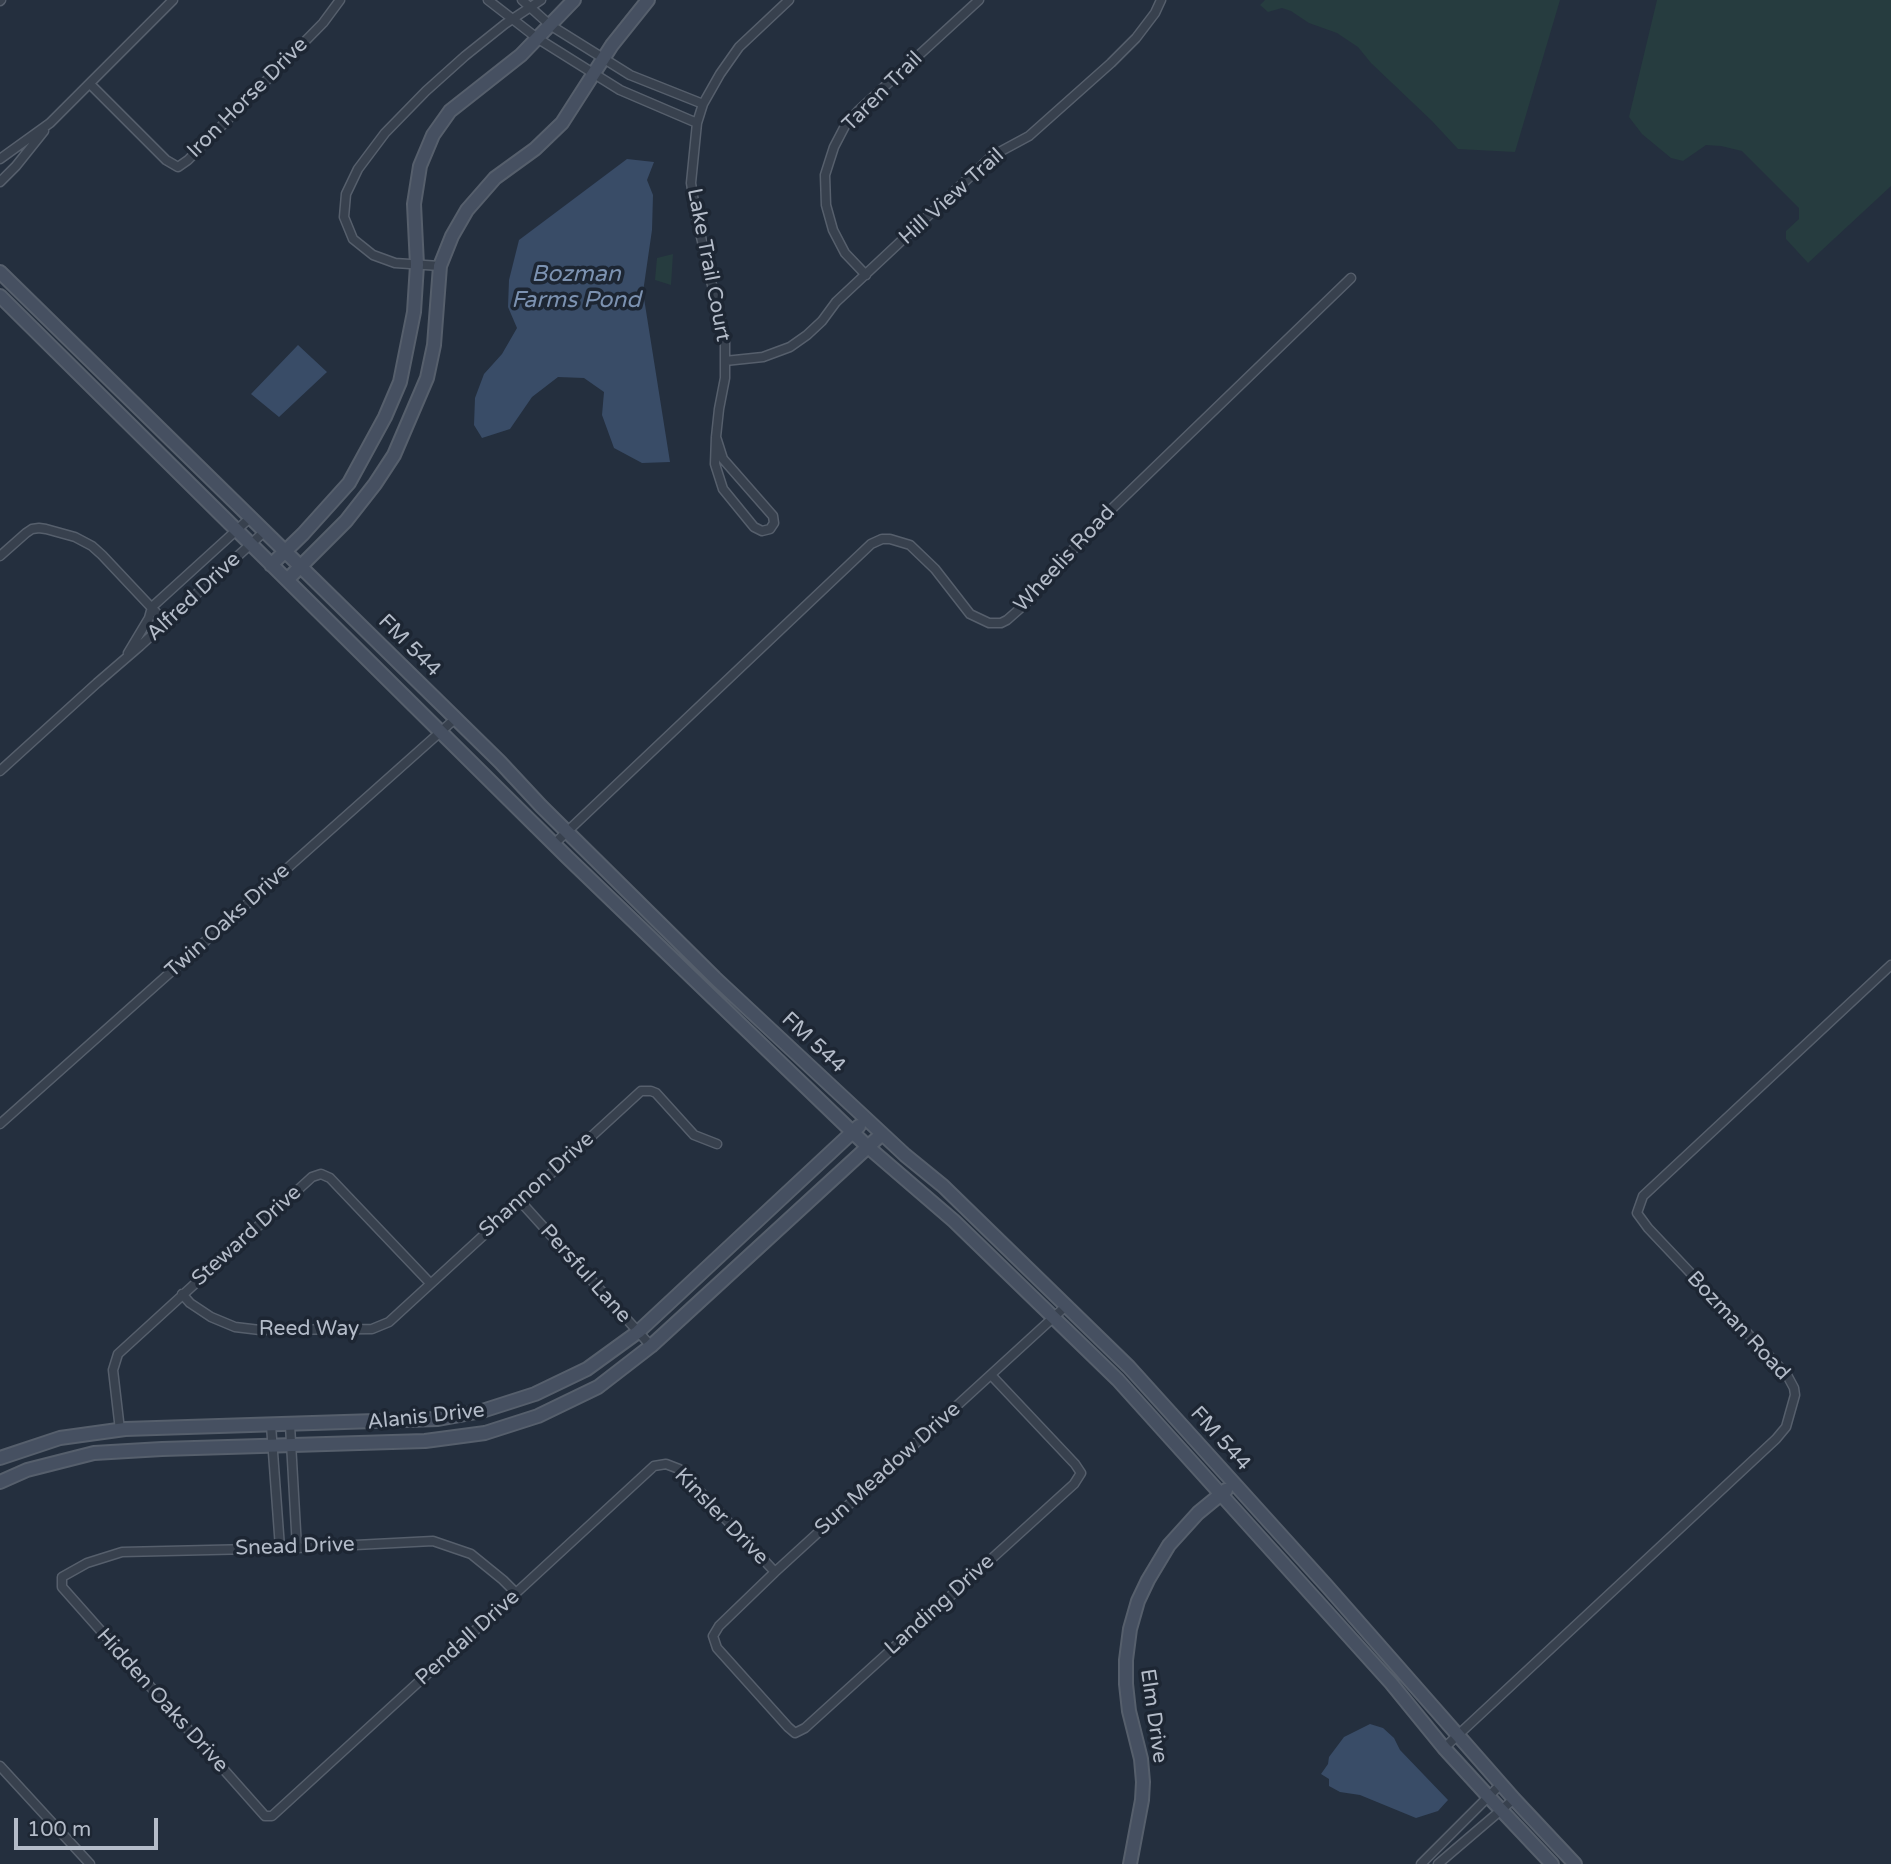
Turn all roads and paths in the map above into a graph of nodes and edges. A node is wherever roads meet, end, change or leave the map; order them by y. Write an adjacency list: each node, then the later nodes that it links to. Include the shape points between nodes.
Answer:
1 (173, 0): 17 (street)
2 (340, 0): 17 (street, Iron Horse Drive, via 323,23 178,167)
3 (488, 0): 12 (street)
4 (522, 0): 11 (street)
5 (541, 0): 11 (street)
6 (574, 0): 13 (main road)
7 (648, 0): 15 (main road)
8 (789, 0): 18 (street, Lake Trail Court, via 739,47)
9 (979, 0): 27 (street, Taren Trail, via 859,110 834,147 825,175 826,205 845,253)
10 (1161, 0): 27 (street, Hill View Trail, via 1136,38 1101,72 1029,136 992,156)
11 (531, 8): 12 (street); 13 (street)
12 (512, 19): 14 (street); 24 (street, via 426,91 385,133 346,194 344,217 353,239 373,255)
13 (550, 25): 14 (main road); 15 (street)
14 (537, 38): 16 (street); 24 (main road, via 450,111 433,135 420,166 414,204)
15 (603, 59): 16 (main road); 18 (street)
16 (594, 75): 20 (street); 25 (main road, via 562,123 495,178 467,210)
17 (90, 84): 19 (street)
18 (703, 104): 20 (street, Lake Trail Court)
19 (50, 123): 21 (street); 22 (street)
20 (697, 123): 30 (street, Lake Trail Court, via 691,183 721,321)
21 (1, 155): 22 (street)
22 (16, 166): 23 (street)
23 (0, 182)
24 (417, 265): 25 (street); 31 (main road, via 408,346)
25 (440, 266): 32 (main road, via 434,345)
26 (0, 272): 34 (main road, FM 544)
27 (866, 275): 30 (street, Hill View Trail, via 790,347 763,357)
28 (1350, 278): 49 (street, Wheelis Road, via 1093,527 1007,620 989,623 970,614 910,545 890,539 871,544)
29 (0, 296): 35 (main road, FM 544)
30 (725, 361): 33 (street, Lake Trail Court)
31 (390, 407): 32 (main road); 38 (main road, via 349,483)
32 (411, 417): 41 (main road, via 375,484 346,522)
33 (716, 437): 33 (street, Lake Trail Court, via 715,464 723,489 757,529 771,529 773,516 723,459)
34 (251, 517): 35 (street, Alfred Drive); 36 (main road, FM 544)
35 (236, 530): 37 (main road, FM 544); 43 (street, Alfred Drive)
36 (265, 531): 37 (street, Alfred Drive); 38 (main road, FM 544)
37 (251, 545): 40 (main road, FM 544); 44 (street, Alfred Drive)
38 (285, 551): 40 (main road); 41 (main road, FM 544)
39 (0, 556): 43 (street, via 32,529 64,533 102,555)
40 (271, 565): 42 (main road, FM 544)
41 (301, 567): 42 (main road); 46 (main road, FM 544)
42 (287, 580): 47 (main road, FM 544)
43 (152, 607): 44 (street); 45 (street, Alfred Drive)
44 (166, 623): 45 (street, Alfred Drive)
45 (122, 662): 48 (street, Alfred Drive)
46 (456, 718): 47 (street, Twin Oaks Drive); 49 (main road, FM 544)
47 (441, 732): 50 (main road, FM 544); 53 (street, Twin Oaks Drive)
48 (0, 771)
49 (567, 832): 50 (street, Wheelis Road); 52 (main road, FM 544)
50 (554, 844): 54 (main road, FM 544)
51 (1891, 965): 82 (street, Bozman Road, via 1643,1196 1637,1213 1787,1375 1795,1395 1786,1427)
52 (867, 1119): 54 (main road, Alanis Drive); 55 (main road, FM 544)
53 (0, 1124)
54 (853, 1132): 57 (main road, FM 544); 63 (main road, Alanis Drive)
55 (882, 1133): 57 (main road, Alanis Drive); 61 (main road, FM 544)
56 (717, 1144): 58 (street, Shannon Drive, via 694,1135 656,1093 646,1090)
57 (868, 1147): 62 (main road, FM 544); 64 (main road, Alanis Drive)
58 (520, 1201): 59 (street, Shannon Drive); 63 (street, Persful Lane)
59 (429, 1283): 60 (street, Reed Way, via 389,1322 372,1329 235,1327 211,1317); 60 (street, Steward Drive, via 334,1181 321,1174 308,1180)
60 (182, 1294): 68 (street, Steward Drive, via 114,1362)
61 (1067, 1305): 62 (street, Sun Meadow Drive); 74 (main road, FM 544)
62 (1054, 1317): 65 (street, Sun Meadow Drive); 75 (main road, FM 544)
63 (638, 1332): 64 (street, Persful Lane); 67 (main road, Alanis Drive, via 587,1369 535,1394 482,1411 438,1419)
64 (650, 1346): 69 (main road, Alanis Drive, via 598,1387 538,1416 485,1433 425,1441)
65 (991, 1375): 78 (street, Sun Meadow Drive); 81 (street, Landing Drive, via 1075,1464 1081,1473 1074,1484 795,1732 717,1648)
66 (271, 1425): 67 (main road, Alanis Drive); 68 (main road, Alanis Drive); 70 (street)
67 (290, 1425): 69 (street)
68 (120, 1430): 71 (main road, Alanis Drive, via 60,1438)
69 (291, 1445): 70 (main road, Alanis Drive); 77 (street)
70 (273, 1446): 73 (main road, Alanis Drive, via 94,1453 27,1470); 76 (street)
71 (0, 1458)
72 (666, 1464): 78 (street, Kinsler Drive, via 679,1469); 80 (street, Pendall Drive, via 654,1466)
73 (0, 1482)
74 (1234, 1483): 75 (main road, Elm Drive); 82 (main road, FM 544)
75 (1222, 1493): 83 (main road, FM 544); 91 (main road, Elm Drive, via 1164,1553 1138,1601 1130,1629 1126,1684 1143,1782)
76 (280, 1548): 77 (street, Snead Drive); 79 (street, Snead Drive, via 122,1552)
77 (297, 1548): 80 (street, Snead Drive, via 433,1541 471,1554)
78 (775, 1572): 81 (street, Sun Meadow Drive)
79 (62, 1577): 89 (street, Hidden Oaks Drive, via 62,1587 265,1816)
80 (516, 1593): 89 (street, Pendall Drive)
81 (713, 1636)
82 (1459, 1735): 83 (street, Bozman Road); 85 (main road, FM 544)
83 (1444, 1748): 86 (main road, FM 544)
84 (0, 1766): 90 (street)
85 (1501, 1784): 86 (street); 87 (main road, FM 544)
86 (1488, 1797): 88 (main road, FM 544); 92 (street)
87 (1514, 1799): 88 (street); 95 (main road, FM 544)
88 (1501, 1810): 93 (street); 94 (main road, FM 544)
89 (272, 1816)
90 (90, 1864)
91 (1130, 1864)
92 (1421, 1864)
93 (1438, 1864)
94 (1552, 1864)
95 (1575, 1864)

